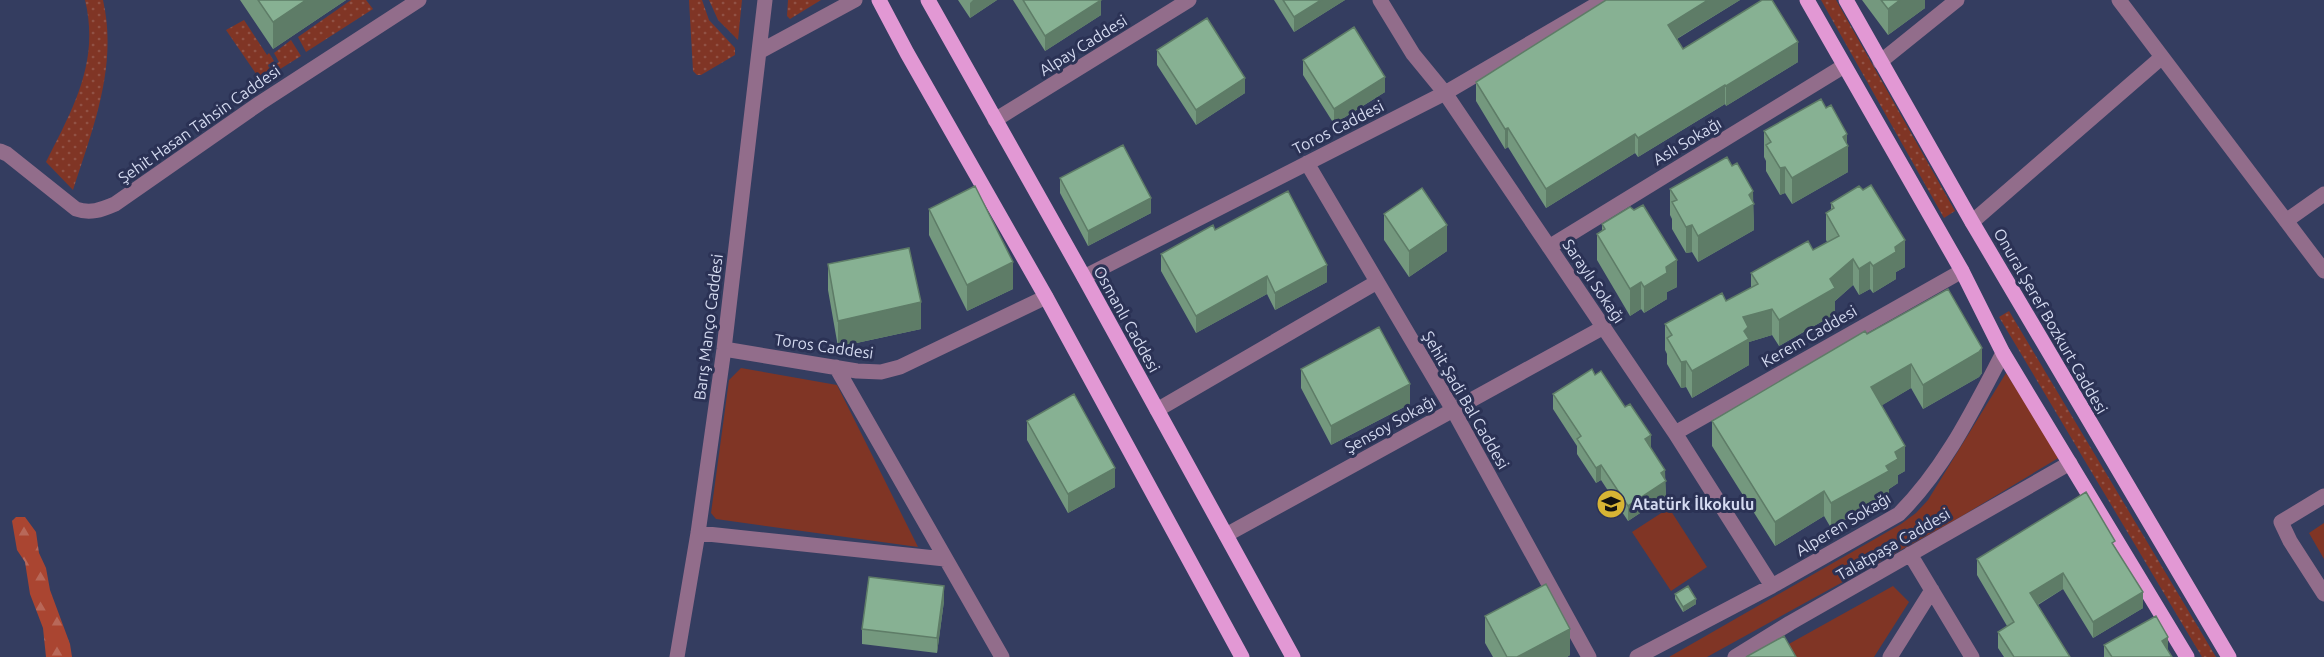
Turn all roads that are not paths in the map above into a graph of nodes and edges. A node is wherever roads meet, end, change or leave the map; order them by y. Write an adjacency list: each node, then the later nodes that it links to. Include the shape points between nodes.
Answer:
1 (419, 0): 19 (street, Şehit Hasan Tahsin Caddesi, via 106,208 93,212 76,209)
2 (765, 0): 13 (street, Barış Manço Caddesi)
3 (855, 0): 13 (street)
4 (879, 0): 29 (main road)
5 (928, 0): 18 (main road, Osmanlı Caddesi)
6 (1189, 0): 18 (street, Alpay Caddesi)
7 (1380, 0): 17 (street, Saraylı Sokağı, via 1413,54)
8 (1604, 0): 17 (street, Toros Caddesi)
9 (1807, 0): 16 (main road)
10 (1846, 0): 15 (main road, Onural Şeref Bozkurt Caddesi)
11 (1957, 0): 15 (street)
12 (2119, 0): 14 (street)
13 (759, 52): 31 (street, Barış Manço Caddesi)
14 (2162, 57): 22 (street); 23 (street)
15 (1881, 62): 23 (main road, Onural Şeref Bozkurt Caddesi)
16 (1844, 66): 24 (street, Aslı Sokağı); 25 (main road)
17 (1445, 93): 20 (street, Toros Caddesi); 24 (street, Saraylı Sokağı)
18 (995, 120): 27 (main road, Osmanlı Caddesi)
19 (2, 149)
20 (1307, 163): 27 (street, Toros Caddesi); 28 (street, Şehit Şadi Bal Caddesi)
21 (2324, 194): 22 (street)
22 (2286, 221): 26 (street)
23 (1972, 222): 56 (main road, Onural Şeref Bozkurt Caddesi)
24 (1549, 247): 30 (street, Saraylı Sokağı)
25 (1962, 271): 32 (main road); 36 (street, Kerem Caddesi)
26 (2324, 271)
27 (1084, 277): 34 (main road, Osmanlı Caddesi)
28 (1377, 282): 34 (street); 35 (street, Şehit Şadi Bal Caddesi)
29 (1046, 297): 33 (street, Toros Caddesi, via 900,367 881,372); 48 (main road)
30 (1604, 327): 35 (street, Şensoy Sokağı); 36 (street, Saraylı Sokağı)
31 (724, 349): 33 (street, Toros Caddesi); 39 (street, Barış Manço Caddesi)
32 (2003, 353): 37 (main road); 43 (street, Alperen Sokağı, via 1957,440 1913,500 1875,529)
33 (836, 367): 42 (street)
34 (1157, 410): 40 (main road, Osmanlı Caddesi)
35 (1453, 410): 40 (street, Şensoy Sokağı); 50 (street, Şehit Şadi Bal Caddesi)
36 (1675, 433): 43 (street, Saraylı Sokağı)
37 (2070, 463): 41 (street, Talatpaşa Caddesi); 55 (main road)
38 (2324, 496): 45 (street, via 2281,522)
39 (698, 532): 42 (street); 46 (street, Barış Manço Caddesi)
40 (1226, 535): 49 (main road, Osmanlı Caddesi)
41 (1910, 554): 44 (street); 52 (street, Talatpaşa Caddesi)
42 (945, 559): 47 (street)
43 (1772, 586): 51 (street, Alperen Sokağı)
44 (1932, 590): 53 (street); 54 (street)
45 (2324, 594)
46 (677, 657)
47 (1002, 657)
48 (1242, 657)
49 (1293, 657)
50 (1589, 657)
51 (1637, 657)
52 (1735, 657)
53 (1890, 657)
54 (1972, 657)
55 (2187, 657)
56 (2229, 657)

